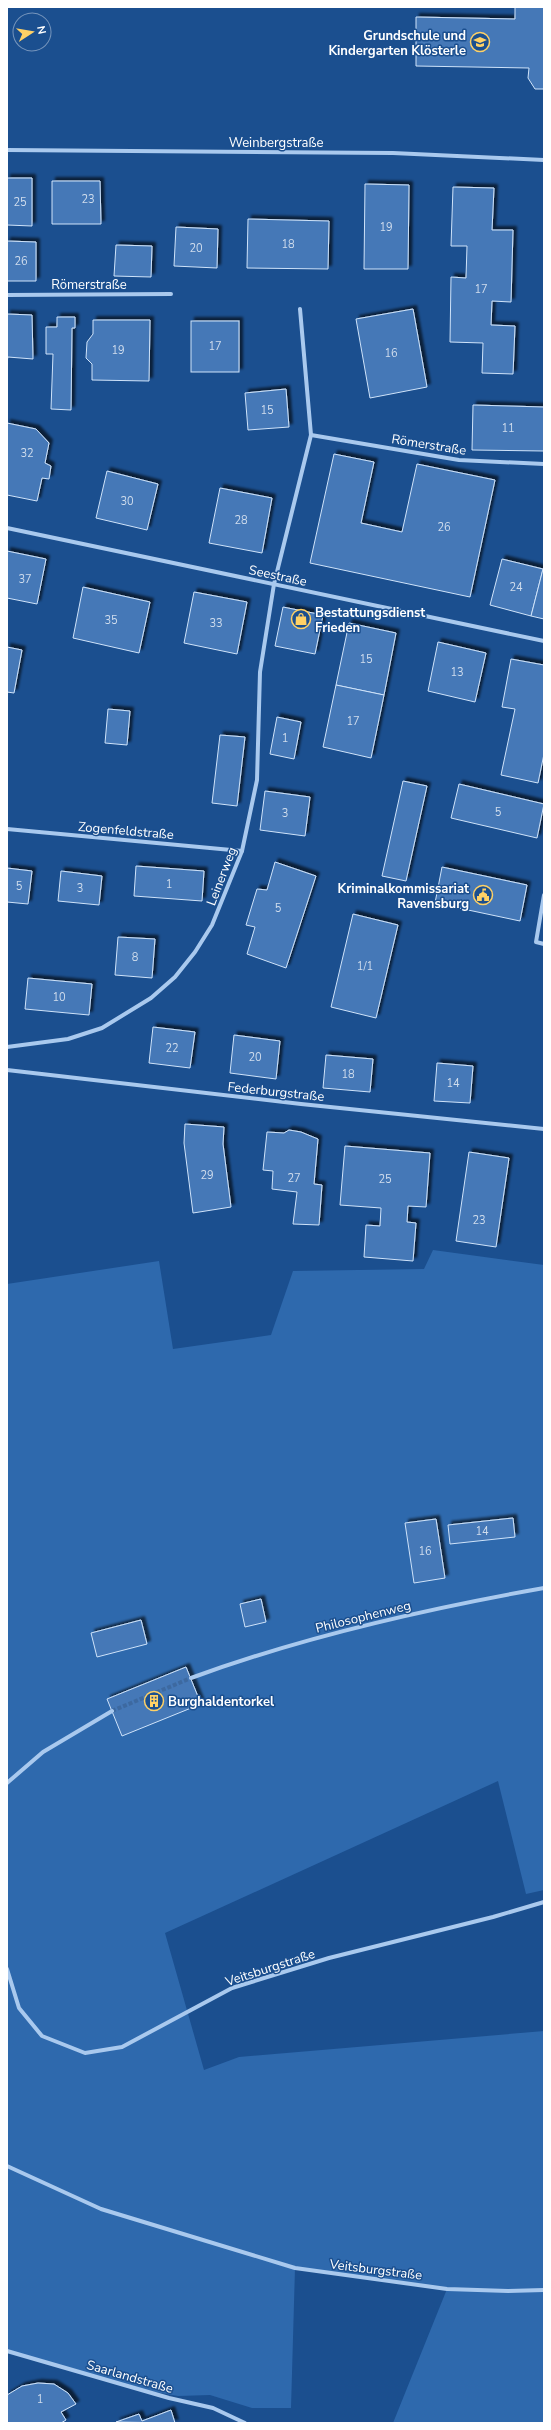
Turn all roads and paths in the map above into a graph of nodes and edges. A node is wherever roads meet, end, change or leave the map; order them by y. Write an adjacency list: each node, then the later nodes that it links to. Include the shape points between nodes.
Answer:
1 (7, 150): 2 (street, Weinbergstraße, via 393,153)
2 (544, 160)
3 (171, 294): 4 (street, Römerstraße)
4 (7, 295)
5 (300, 309): 6 (street)
6 (311, 435): 7 (street, Römerstraße, via 459,460); 9 (street)
7 (544, 464)
8 (7, 528): 9 (street, Seestraße)
9 (274, 584): 10 (street, Seestraße); 12 (street, Leinerweg, via 260,672 257,780)
10 (544, 641)
11 (7, 829): 12 (street, Zogenfeldstraße)
12 (242, 851): 15 (street, Leinerweg, via 208,931 175,977 151,998 102,1028 68,1039)
13 (544, 895): 14 (street, via 536,942)
14 (544, 944)
15 (7, 1047)
16 (7, 1070): 17 (street, Federburgstraße)
17 (544, 1129)
18 (544, 1588): 19 (street, Philosophenweg, via 462,1603 310,1639)
19 (191, 1678)
20 (112, 1711): 21 (street, via 43,1752)
21 (7, 1783)
22 (544, 1902): 23 (street, Veitsburgstraße, via 329,1958 232,1988 122,2047 85,2053 42,2036 19,2008)
23 (7, 1969)
24 (7, 2166): 25 (street, Veitsburgstraße, via 101,2209 295,2268 447,2288)
25 (544, 2290)
26 (7, 2351): 27 (street, Saarlandstraße, via 169,2398 213,2408)
27 (245, 2423)

